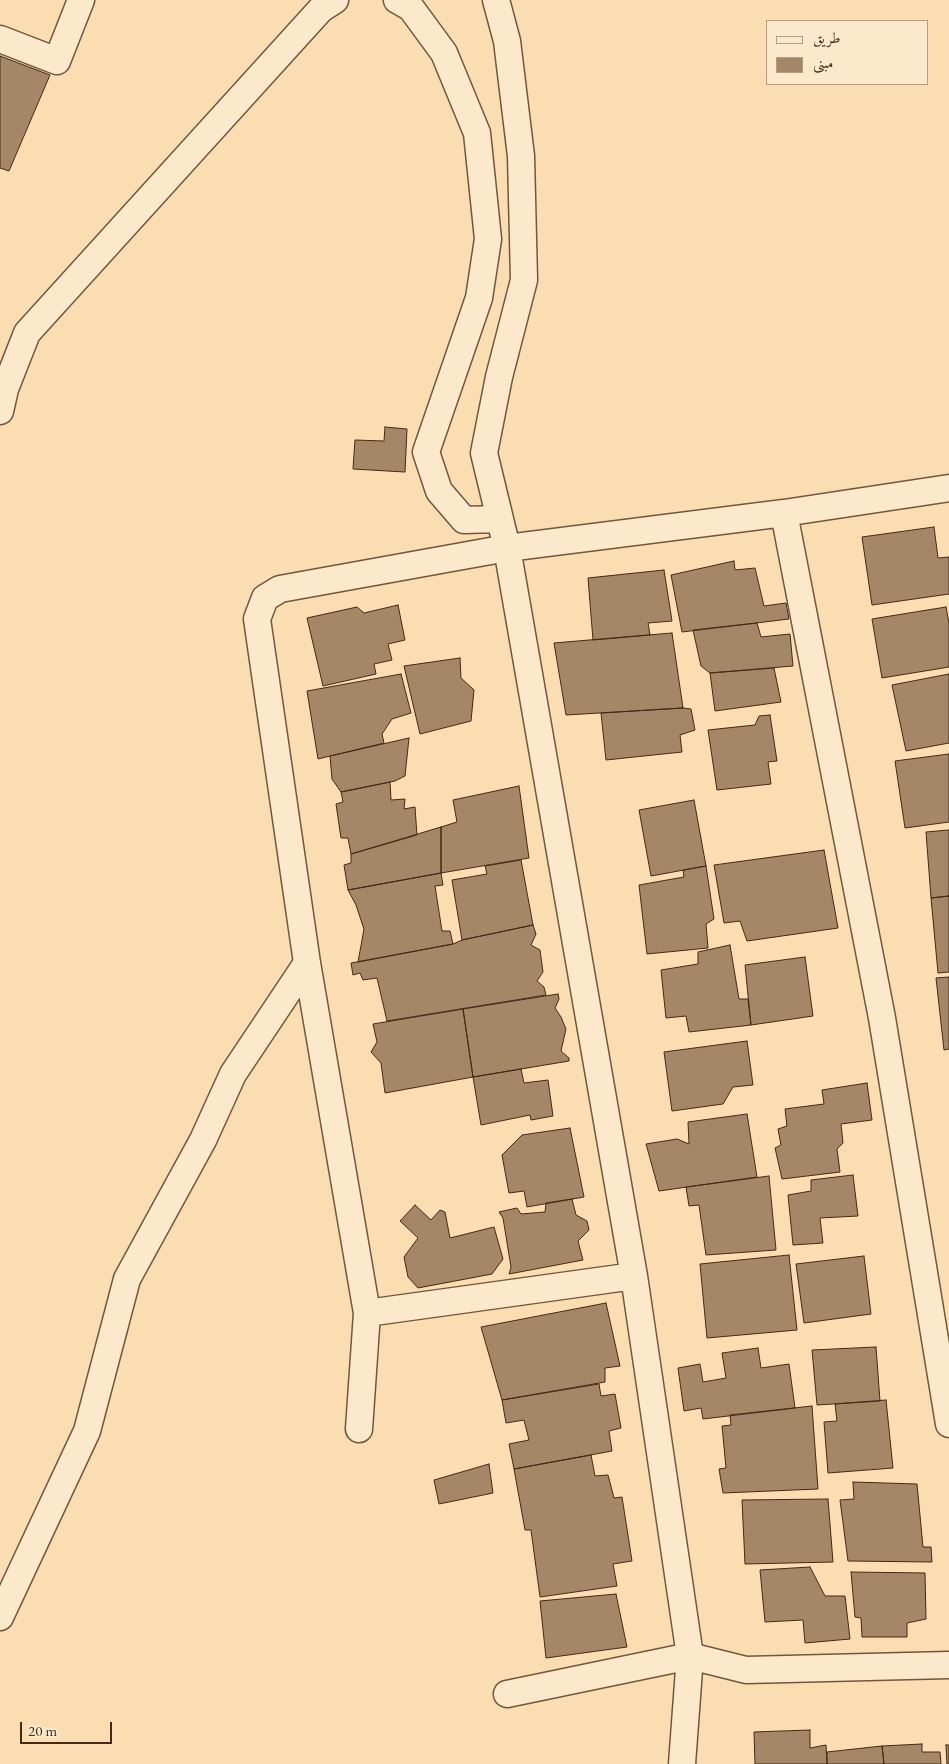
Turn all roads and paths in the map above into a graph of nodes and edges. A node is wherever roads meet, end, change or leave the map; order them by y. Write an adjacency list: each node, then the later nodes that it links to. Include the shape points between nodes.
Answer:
1 (81, 0): 5 (street, via 57,61)
2 (335, 0): 6 (street, via 321,9 27,333)
3 (397, 0): 9 (street, via 411,8 444,53 477,133 488,239 479,298 426,452 439,491 464,520)
4 (496, 0): 9 (street, via 507,41 522,156 524,280 498,377 484,453)
5 (0, 39)
6 (0, 411)
7 (949, 488): 8 (street)
8 (784, 513): 10 (street); 14 (street, via 882,1018)
9 (500, 519): 10 (street)
10 (507, 548): 11 (street, via 280,589 265,598 257,619); 12 (street)
11 (307, 964): 13 (street); 16 (street, via 233,1074 203,1140 127,1279 87,1431)
12 (634, 1276): 13 (street); 17 (street)
13 (367, 1313): 15 (street)
14 (949, 1424)
15 (359, 1430)
16 (0, 1617)
17 (690, 1656): 18 (street, via 746,1670); 19 (street); 20 (street)
18 (949, 1665)
19 (507, 1694)
20 (682, 1764)

